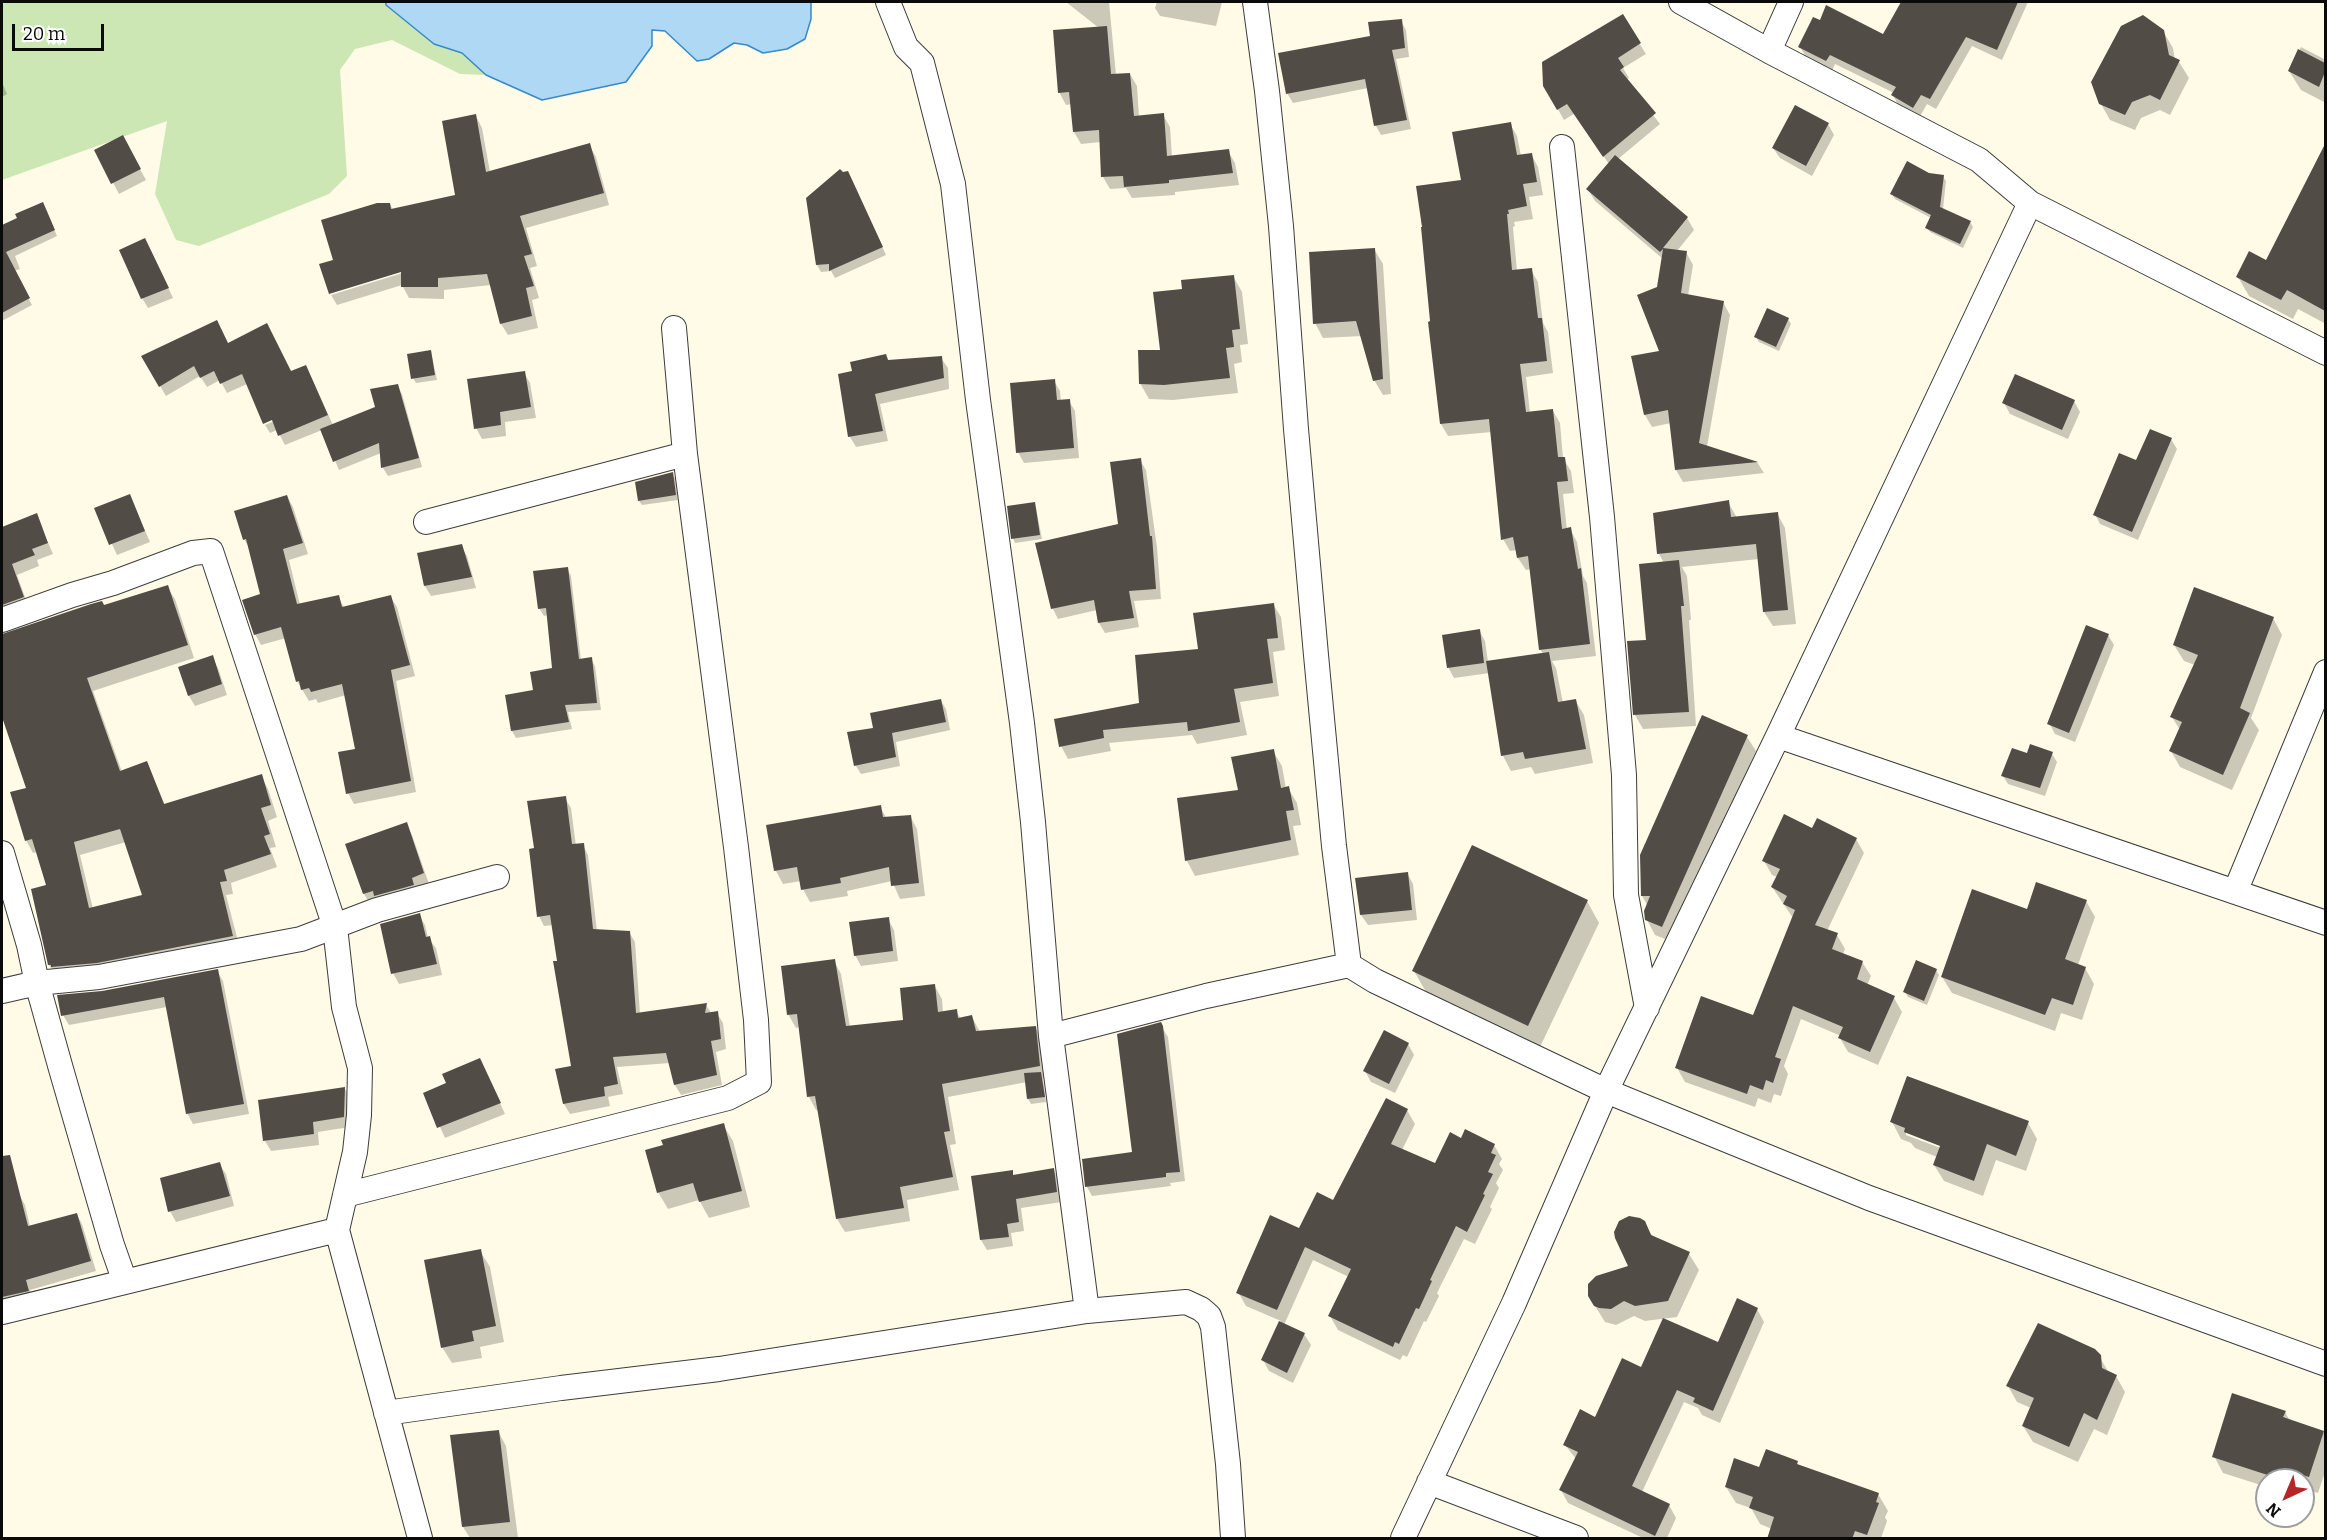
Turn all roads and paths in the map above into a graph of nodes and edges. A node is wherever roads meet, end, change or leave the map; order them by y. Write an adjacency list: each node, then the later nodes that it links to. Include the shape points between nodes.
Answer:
1 (888, 2): 24 (street, via 906,47 922,63 953,184 1022,723)
2 (1255, 2): 20 (street, via 1280,215 1316,655)
3 (1682, 2): 5 (street)
4 (1791, 2): 5 (street)
5 (1769, 51): 7 (street, via 1979,160)
6 (1562, 147): 23 (street, via 1602,517 1623,763 1626,895)
7 (2030, 203): 9 (street); 14 (street)
8 (674, 328): 10 (street)
9 (2325, 353)
10 (685, 454): 11 (street); 26 (street, via 736,847 756,1020 759,1082 728,1098)
11 (426, 522)
12 (2, 620): 19 (street, via 193,553 211,551)
13 (2325, 672): 17 (street)
14 (1778, 736): 17 (street); 23 (street)
15 (2, 853): 21 (street)
16 (497, 877): 19 (street, via 376,910)
17 (2235, 892): 18 (street)
18 (2325, 923)
19 (335, 927): 21 (street, via 301,939 184,962); 26 (street, via 344,1008 360,1068 359,1115)
20 (1349, 965): 24 (street); 25 (street)
21 (37, 983): 22 (street); 28 (street)
22 (2, 991)
23 (1647, 1008): 25 (street)
24 (1051, 1036): 29 (street)
25 (1606, 1091): 31 (street, via 1869,1198); 33 (street, via 1514,1303)
26 (345, 1195): 27 (street)
27 (337, 1230): 28 (street); 32 (street)
28 (125, 1282): 30 (street)
29 (1087, 1311): 32 (street, via 719,1369); 35 (street, via 1186,1302 1209,1316 1216,1347)
30 (2, 1312)
31 (2325, 1364)
32 (386, 1413): 34 (street)
33 (1429, 1482): 36 (street); 37 (street)
34 (420, 1539)
35 (1233, 1539)
36 (1402, 1539)
37 (1576, 1539)

